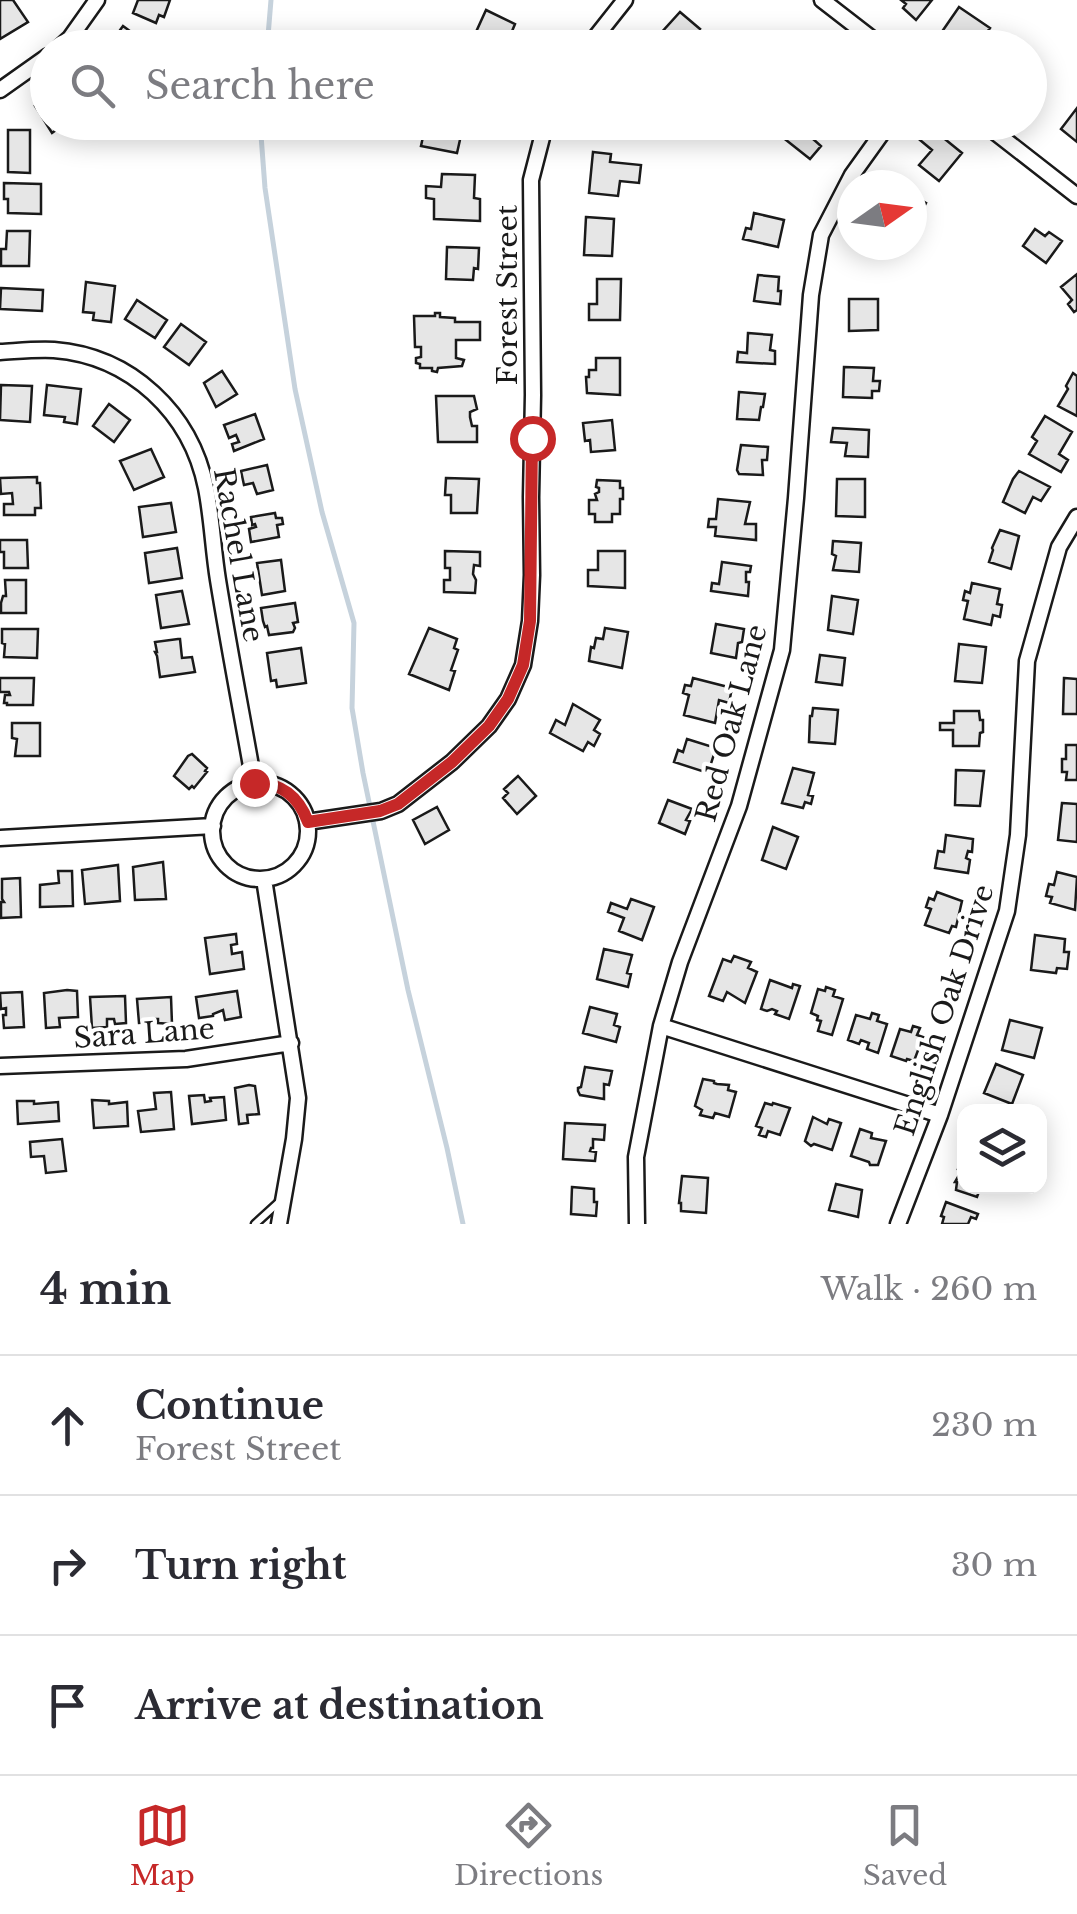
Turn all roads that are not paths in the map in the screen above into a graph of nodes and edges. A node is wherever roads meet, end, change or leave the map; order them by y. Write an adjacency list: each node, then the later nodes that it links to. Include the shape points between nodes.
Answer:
1 (98, 0): 4 (street)
2 (625, 0): 5 (street)
3 (822, 0): 6 (street)
4 (76, 30)
5 (601, 30)
6 (861, 30)
7 (30, 69): 8 (street)
8 (0, 90)
9 (541, 140): 16 (street, Forest Street, via 531,180 532,575 523,665 489,726 398,804)
10 (877, 140): 20 (street, Red Oak Lane, via 821,235 782,650 739,806)
11 (1005, 140): 12 (street)
12 (1077, 196)
13 (0, 352): 15 (street, Rachel Lane, via 96,357 135,376 170,410 206,486)
14 (1077, 516): 23 (street, English Oak Drive, via 1059,547 1027,661 1007,911)
15 (254, 783): 16 (street, via 294,796); 17 (street, via 230,793)
16 (308, 822): 19 (street, via 303,853 293,866)
17 (213, 826): 18 (street); 19 (street, via 221,858 233,870)
18 (0, 838)
19 (264, 879): 21 (street)
20 (661, 1026): 23 (street); 27 (street, Red Oak Lane, via 636,1157)
21 (291, 1042): 22 (street, Sara Lane, via 186,1059); 24 (street, via 298,1098)
22 (0, 1066)
23 (940, 1115): 28 (street, English Oak Drive)
24 (283, 1199): 25 (lane); 26 (street)
25 (254, 1224)
26 (279, 1224)
27 (637, 1224)
28 (898, 1224)

